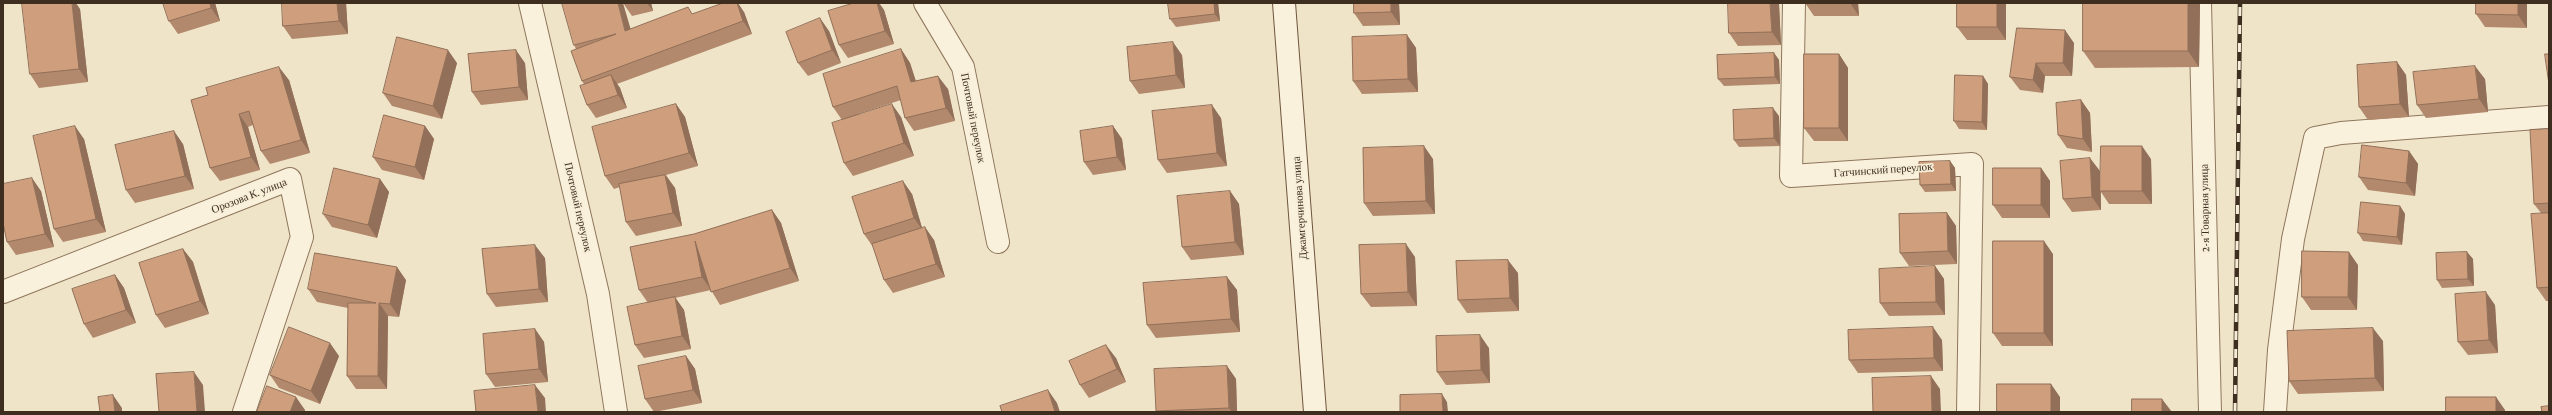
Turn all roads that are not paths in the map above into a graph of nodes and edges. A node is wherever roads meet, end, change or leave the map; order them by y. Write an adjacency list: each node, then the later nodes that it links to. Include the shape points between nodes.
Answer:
1 (530, 3): 10 (street, Почтовый переулок, via 598,294)
2 (925, 3): 7 (street, Почтовый переулок, via 964,67)
3 (1284, 3): 11 (street, Джамгерчинова улица)
4 (1794, 3): 12 (street, Гатчинский переулок, via 1790,176 1972,164)
5 (2200, 3): 13 (street, 2-я Товарная улица)
6 (2549, 117): 14 (street, via 2341,133 2315,138 2292,239 2279,350)
7 (998, 242)
8 (3, 292): 9 (street, Орозова К. улица, via 290,179 302,237)
9 (244, 412)
10 (616, 412)
11 (1315, 412)
12 (1968, 412)
13 (2210, 412)
14 (2275, 412)

